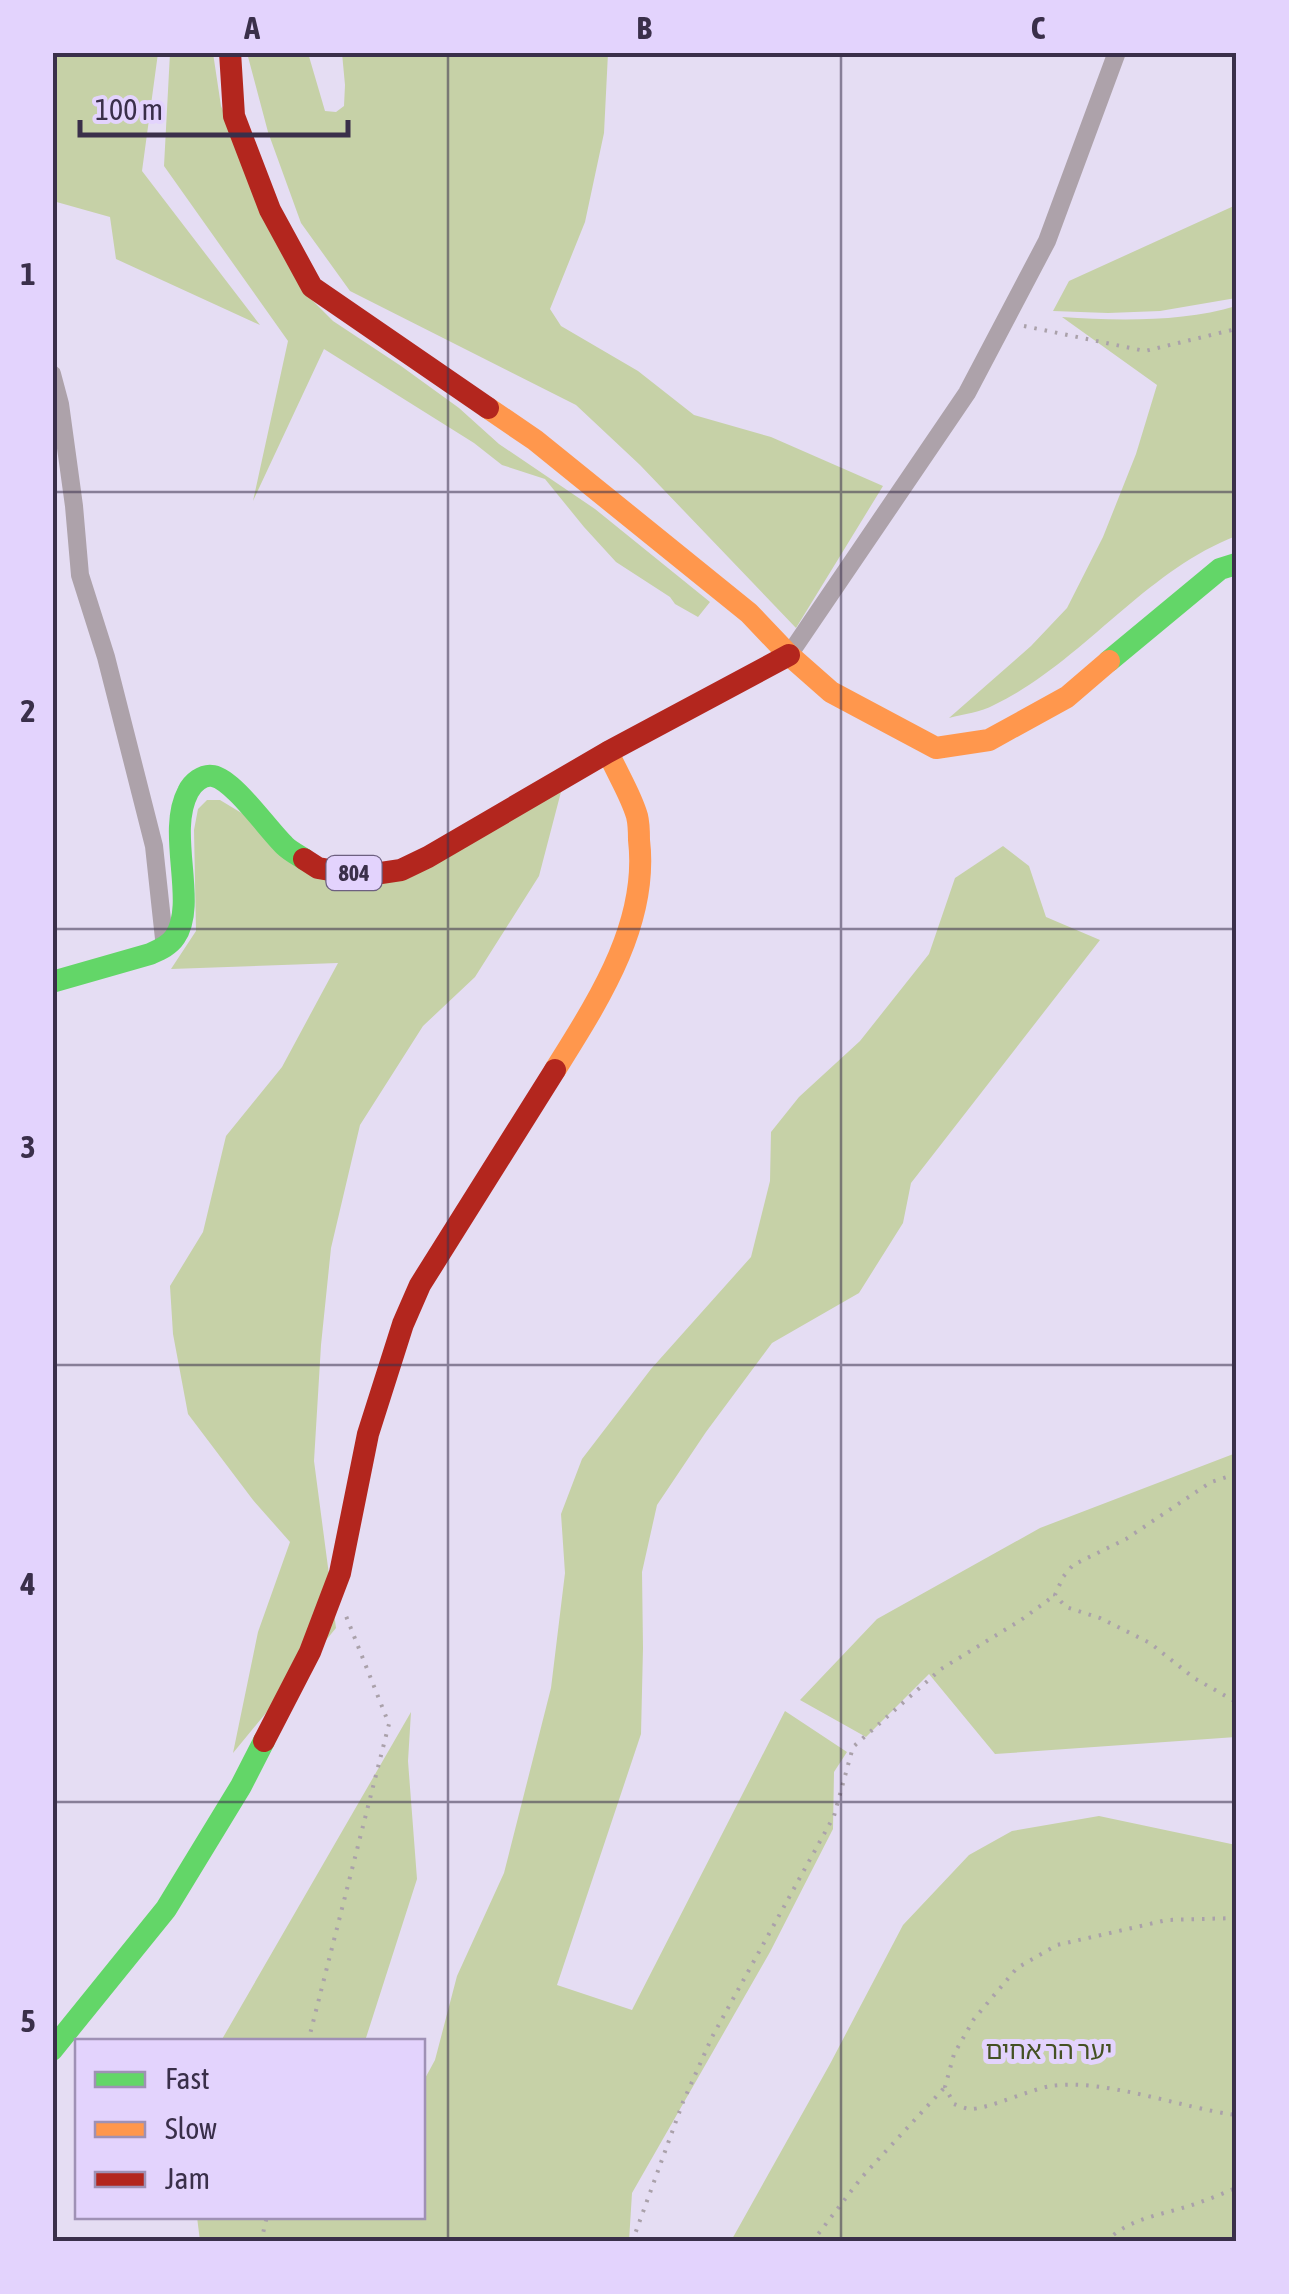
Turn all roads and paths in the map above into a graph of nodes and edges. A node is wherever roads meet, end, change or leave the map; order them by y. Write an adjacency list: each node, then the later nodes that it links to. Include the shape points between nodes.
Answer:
1 (230, 52): 7 (main road, via 234,116 270,210 312,287 535,440 749,613)
2 (1117, 52): 3 (street, via 1047,240)
3 (1004, 322): 4 (path, via 1145,352); 7 (street, via 967,393)
4 (1236, 329)
5 (52, 374): 9 (street, via 80,575 154,846)
6 (1236, 564): 7 (main road, via 1220,569 1067,697 989,740 936,748 831,692)
7 (789, 654): 8 (main road, 804)
8 (608, 752): 9 (main road, 804, via 428,858 382,873 318,868 286,848 222,778 204,777 188,791 179,816 184,910 176,938); 12 (main road, via 637,817 641,854 631,928 591,1013 402,1324 368,1434)
9 (165, 948): 10 (main road)
10 (52, 982)
11 (1236, 1478): 13 (path, via 1211,1482 1126,1539 1074,1564)
12 (334, 1589): 16 (path, via 389,1724); 17 (main road, via 242,1786 166,1909)
13 (1055, 1595): 14 (path, via 1150,1642); 21 (path, via 941,1668 853,1747 834,1816 683,2102)
14 (1236, 1702)
15 (1236, 1918): 18 (path, via 1168,1920 1057,1945 1017,1968 974,2020)
16 (309, 2039)
17 (52, 2050)
18 (944, 2087): 19 (path, via 954,2104 971,2110 1073,2085); 22 (path)
19 (1236, 2115)
20 (1236, 2188): 23 (path, via 1151,2215)
21 (634, 2242)
22 (812, 2242)
23 (1106, 2242)

